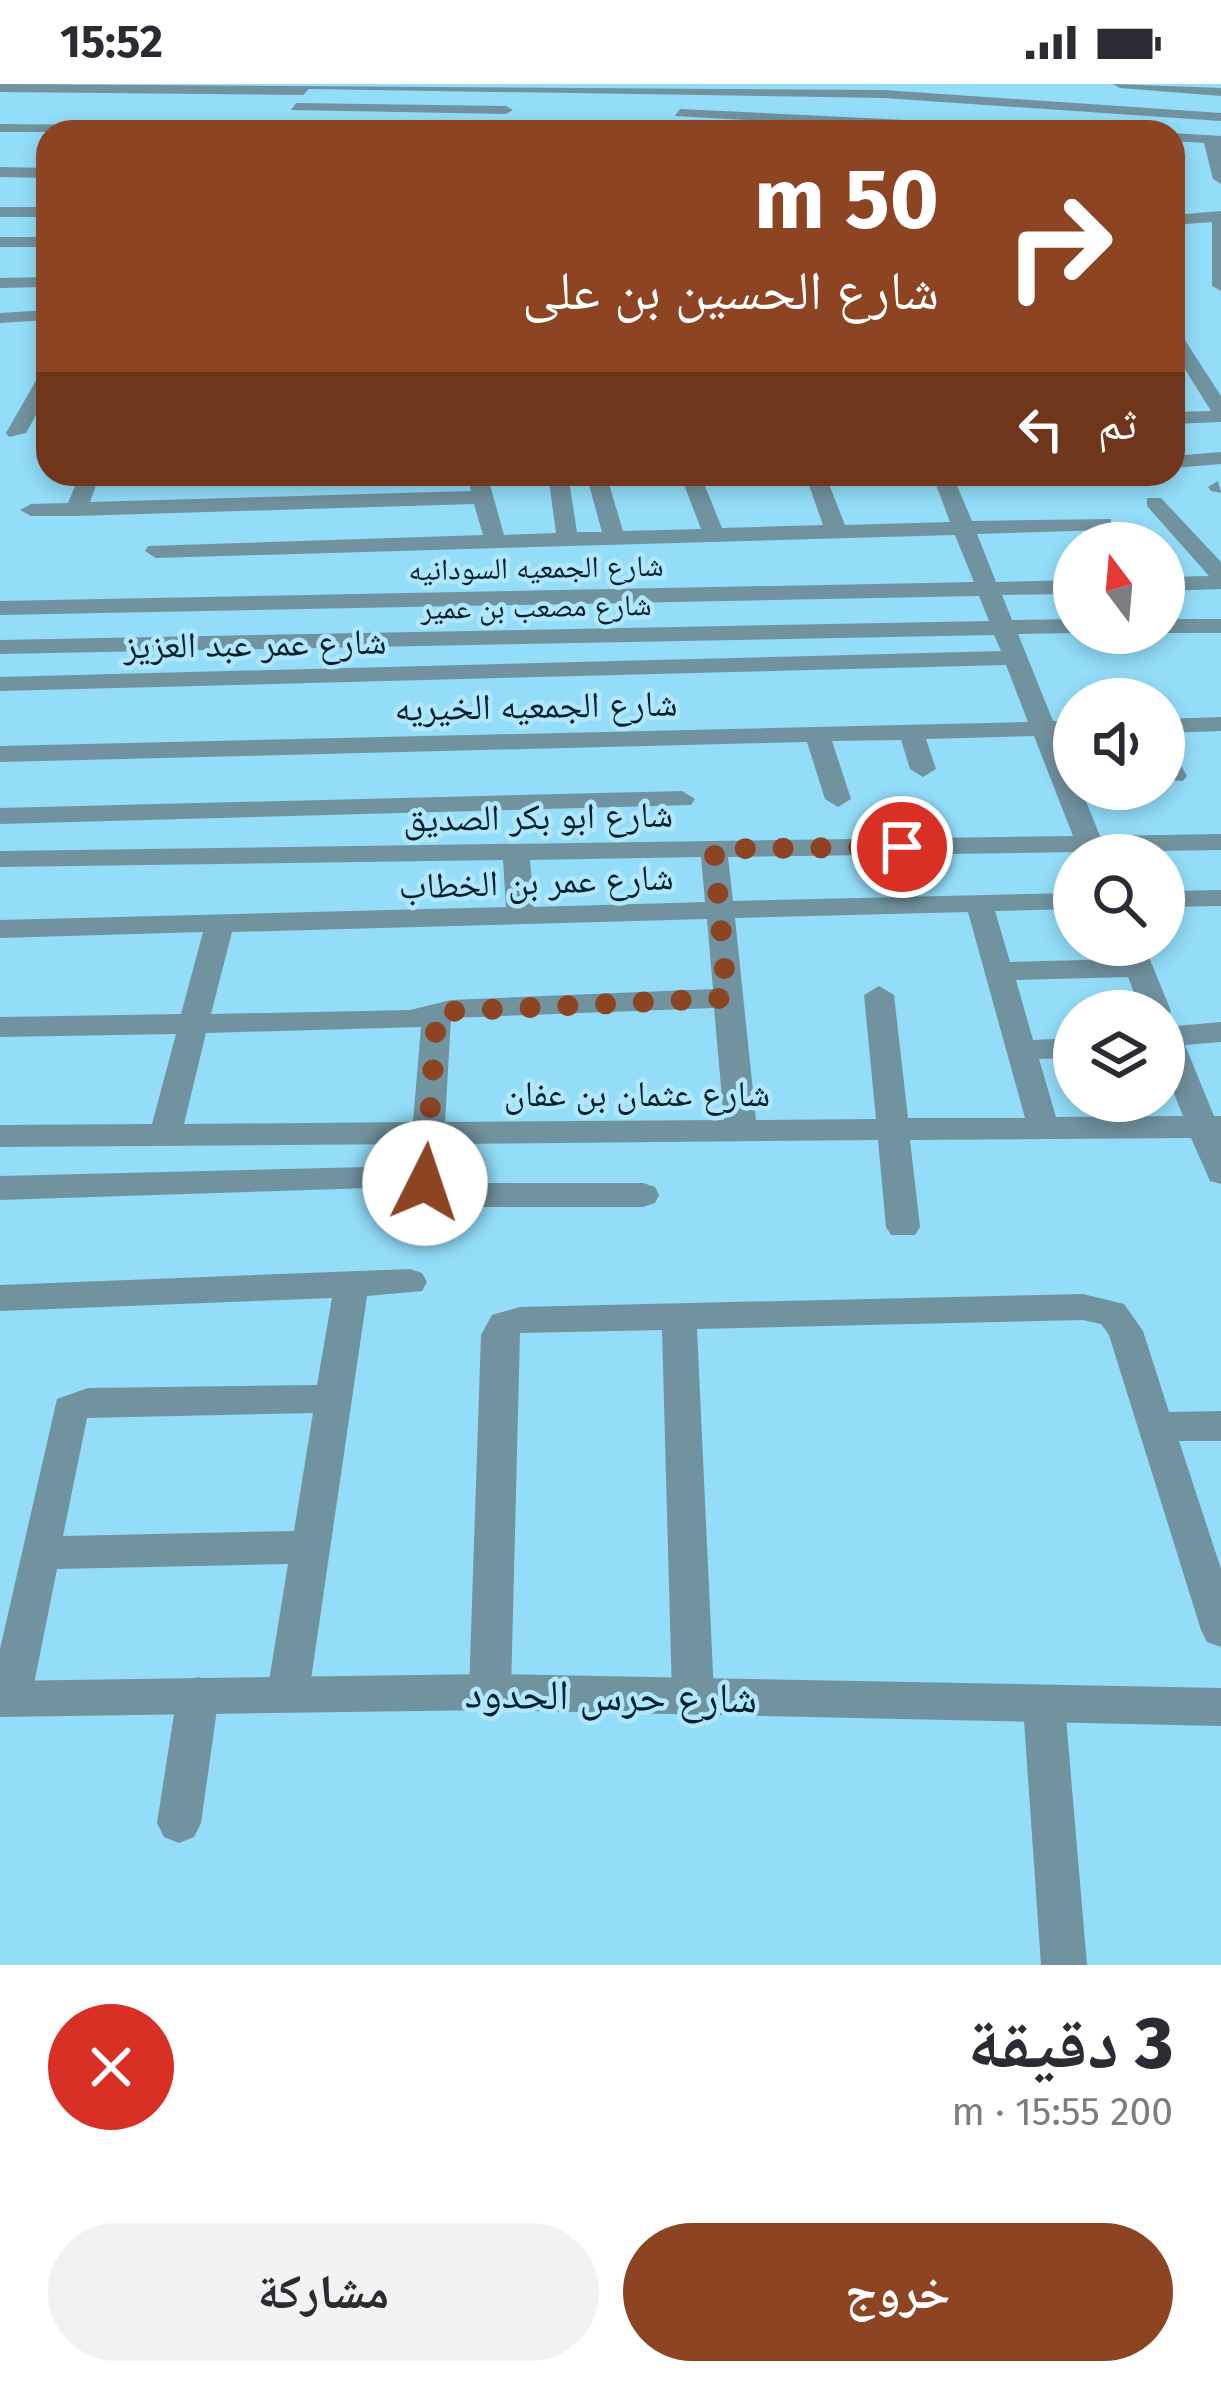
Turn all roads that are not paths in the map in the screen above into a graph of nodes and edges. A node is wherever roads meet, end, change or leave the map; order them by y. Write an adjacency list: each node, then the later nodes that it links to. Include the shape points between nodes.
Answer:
1 (1016, 84): 7 (street)
2 (1120, 84): 5 (street)
3 (0, 88): 6 (street)
4 (885, 89): 6 (street); 7 (street); 15 (street)
5 (1221, 92)
6 (301, 95): 9 (street); 10 (street)
7 (1009, 101): 12 (street); 16 (street)
8 (116, 108): 13 (street)
9 (183, 109)
10 (526, 110)
11 (665, 112): 14 (street)
12 (1221, 117)
13 (110, 120)
14 (781, 120)
15 (883, 120)
16 (997, 120)
17 (0, 128): 18 (street)
18 (36, 128)
19 (1185, 138): 20 (street)
20 (1216, 140): 23 (street)
21 (0, 172): 22 (street)
22 (36, 173)
23 (1221, 179)
24 (0, 212): 25 (street)
25 (36, 212)
26 (1221, 216): 27 (street); 34 (street)
27 (1185, 219)
28 (0, 242): 29 (street)
29 (36, 242)
30 (0, 257): 31 (street)
31 (36, 257)
32 (36, 282): 33 (street)
33 (0, 283)
34 (1221, 286)
35 (36, 315): 36 (street)
36 (0, 318)
37 (1185, 355): 38 (street)
38 (1200, 377): 39 (street); 41 (street)
39 (1185, 378)
40 (36, 408): 43 (street)
41 (1221, 413): 42 (street)
42 (1185, 417)
43 (8, 433)
44 (1221, 458): 45 (street)
45 (1185, 461)
46 (85, 486): 62 (street)
47 (163, 486): 60 (street)
48 (254, 486): 59 (street)
49 (373, 486): 57 (street)
50 (474, 486): 57 (street)
51 (480, 486): 69 (street)
52 (560, 486): 68 (street)
53 (599, 486): 67 (street)
54 (695, 486): 66 (street)
55 (819, 486): 64 (street)
56 (946, 486): 63 (street)
57 (382, 502): 59 (street)
58 (1154, 502): 72 (street)
59 (250, 506): 60 (street)
60 (156, 509): 62 (street)
61 (31, 510): 62 (street)
62 (76, 510)
63 (963, 528): 64 (street); 65 (street); 75 (street)
64 (837, 533): 66 (street)
65 (1053, 533)
66 (715, 538): 67 (street)
67 (615, 541): 68 (street)
68 (568, 542): 69 (street)
69 (496, 544): 71 (street)
70 (156, 551): 71 (street)
71 (288, 576): 75 (street, شارع الجمعيه السودانيه); 77 (street, شارع الجمعيه السودانيه); 82 (street)
72 (1221, 578): 73 (street)
73 (1185, 582)
74 (1053, 588): 75 (street, شارع الجمعيه السودانيه)
75 (988, 590): 80 (street)
76 (1185, 593): 78 (street)
77 (0, 608)
78 (1221, 624): 79 (street)
79 (1185, 625)
80 (1002, 626): 81 (street, شارع مصعب بن عمير); 82 (street, شارع مصعب بن عمير); 84 (street)
81 (1053, 626)
82 (276, 642): 83 (street, شارع مصعب بن عمير); 85 (street)
83 (0, 646)
84 (1015, 658): 85 (street, شارع عمر عبد العزيز); 89 (street)
85 (269, 680): 86 (street, شارع عمر عبد العزيز)
86 (0, 684)
87 (1221, 724): 88 (street)
88 (1185, 725)
89 (1043, 728): 90 (street, شارع الجمعيه الخيريه); 91 (street, شارع الجمعيه الخيريه); 98 (street)
90 (1053, 728)
91 (911, 732): 92 (street, شارع الجمعيه الخيريه); 94 (street)
92 (817, 734): 93 (street, شارع الجمعيه الخيريه); 96 (street)
93 (0, 754)
94 (923, 769)
95 (682, 799): 97 (street)
96 (838, 799)
97 (0, 816)
98 (1086, 834)
99 (1221, 842): 100 (street, شارع ابو بكر الصديق)
100 (1185, 844)
101 (714, 849): 102 (street, شارع ابو بكر الصديق); 103 (street, شارع ابو بكر الصديق); 109 (street)
102 (1053, 850)
103 (516, 852): 104 (street, شارع ابو بكر الصديق); 110 (street)
104 (0, 859)
105 (1221, 898): 106 (street)
106 (1185, 899)
107 (1053, 902): 108 (street, شارع عمر بن الخطاب)
108 (979, 903): 109 (street, شارع عمر بن الخطاب); 114 (street)
109 (720, 911): 110 (street, شارع عمر بن الخطاب); 116 (street)
110 (521, 918): 111 (street, شارع عمر بن الخطاب)
111 (219, 927): 112 (street, شارع عمر بن الخطاب); 118 (street)
112 (0, 929)
113 (1053, 965): 114 (street)
114 (999, 971): 123 (street)
115 (879, 995): 128 (street)
116 (727, 998): 117 (street); 127 (street)
117 (437, 1012): 118 (street, via 410,1020); 129 (street)
118 (196, 1022): 119 (street); 130 (street)
119 (0, 1027)
120 (1221, 1032): 121 (street)
121 (1185, 1033)
122 (1053, 1049): 123 (street)
123 (1022, 1050): 126 (street)
124 (1185, 1075): 125 (street)
125 (1212, 1127): 126 (street, شارع عثمان بن عفان); 132 (street)
126 (1044, 1130): 128 (street, شارع عثمان بن عفان)
127 (741, 1131): 128 (street, شارع عثمان بن عفان); 129 (street, شارع عثمان بن عفان)
128 (893, 1131): 136 (street)
129 (428, 1133): 130 (street, شارع عثمان بن عفان); 133 (street)
130 (165, 1134): 131 (street, شارع عثمان بن عفان)
131 (0, 1136)
132 (1221, 1173)
133 (425, 1183): 134 (street, via 406,1176); 135 (street, via 460,1196)
134 (0, 1188)
135 (643, 1195)
136 (903, 1227)
137 (410, 1282): 138 (street)
138 (351, 1285): 139 (street); 141 (street)
139 (0, 1298)
140 (679, 1318): 143 (street, via 1098,1307 1125,1331); 147 (street, via 504,1324); 150 (street)
141 (334, 1399): 144 (street); 145 (street, via 78,1404 66,1416)
142 (1221, 1426): 143 (street)
143 (1158, 1427): 146 (street)
144 (312, 1547): 145 (street); 148 (street)
145 (39, 1553): 151 (street)
146 (1221, 1630)
147 (490, 1692): 148 (street, شارع حرس الحدود); 150 (street, شارع حرس الحدود)
148 (288, 1693): 149 (street, شارع حرس الحدود)
149 (198, 1695): 151 (street, شارع حرس الحدود); 154 (street)
150 (693, 1695): 152 (street, شارع حرس الحدود)
151 (5, 1699)
152 (1044, 1706): 153 (street, شارع حرس الحدود); 155 (street)
153 (1221, 1707)
154 (179, 1823)
155 (1064, 1965)

